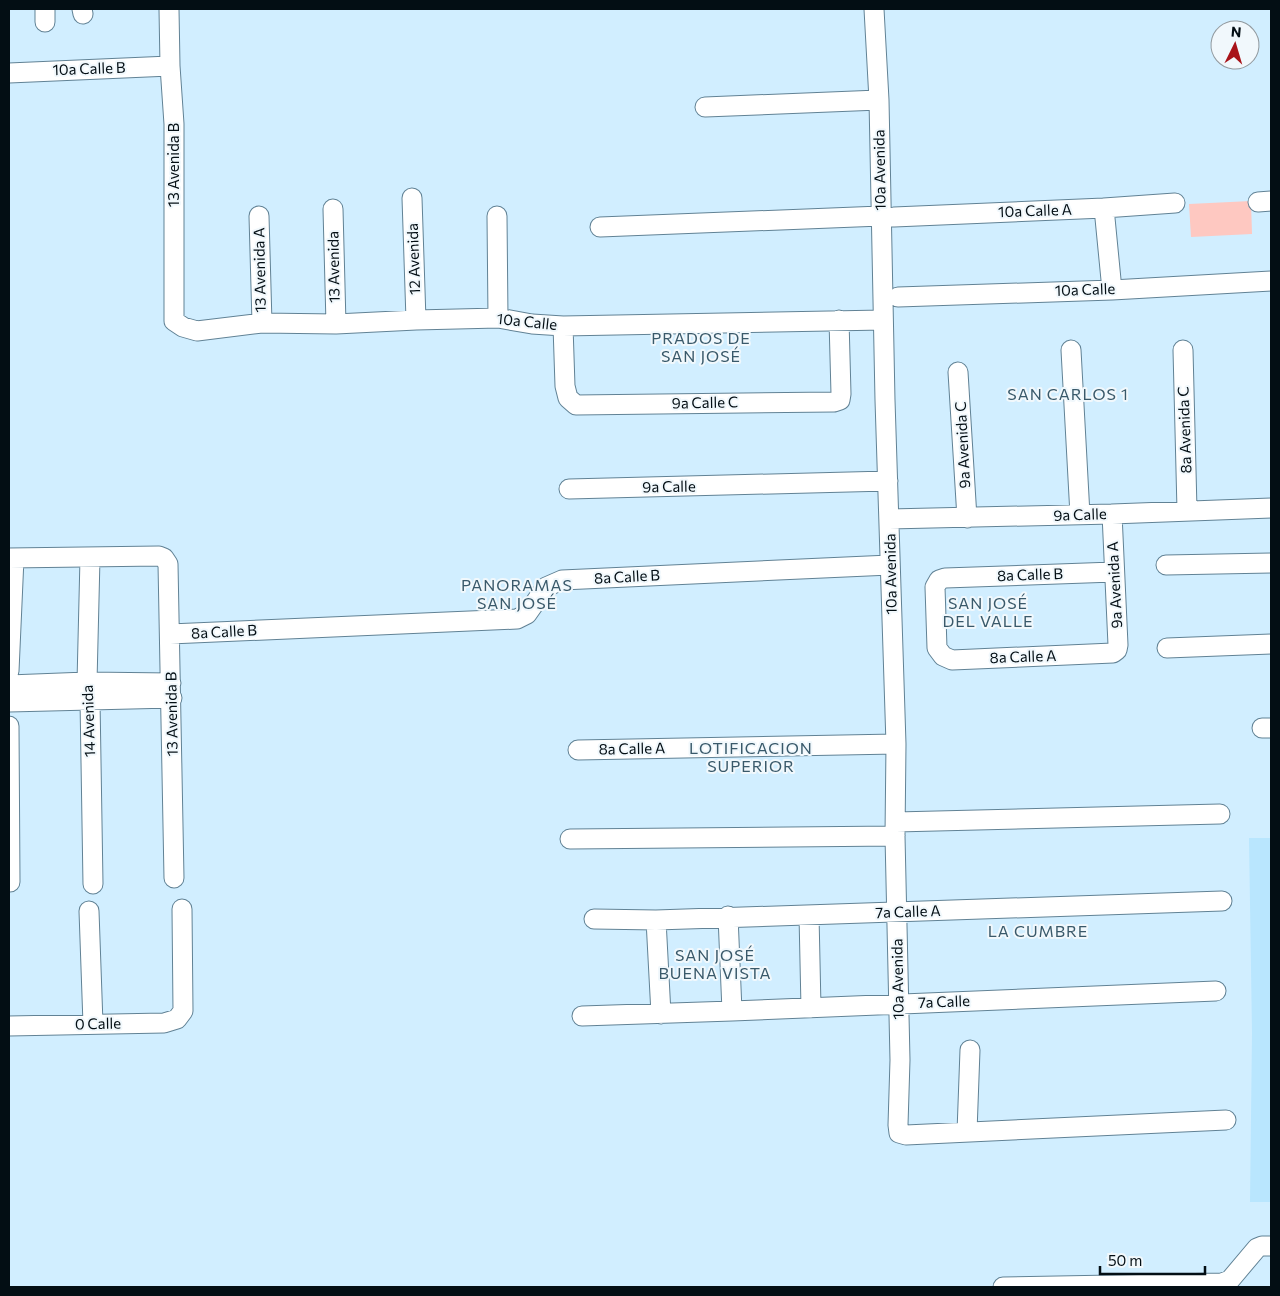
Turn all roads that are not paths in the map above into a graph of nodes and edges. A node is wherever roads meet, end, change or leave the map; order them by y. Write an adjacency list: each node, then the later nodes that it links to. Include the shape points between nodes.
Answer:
1 (169, 9): 3 (street, 13 Avenida B)
2 (874, 9): 5 (street, 10a Avenida)
3 (170, 66): 4 (street, 10a Calle B); 22 (street, 13 Avenida B, via 174,124)
4 (9, 72)
5 (879, 100): 6 (street); 13 (street, 10a Avenida)
6 (706, 107)
7 (412, 198): 19 (street, 12 Avenida)
8 (1176, 203): 9 (street, 10a Calle A)
9 (1104, 208): 13 (street, 10a Calle A); 16 (street)
10 (333, 209): 24 (street, 13 Avenida)
11 (259, 216): 23 (street, 13 Avenida A)
12 (497, 216): 18 (street)
13 (888, 216): 14 (street, 10a Calle A); 21 (street, 10a Avenida)
14 (600, 227)
15 (1271, 281): 16 (street, 10a Calle)
16 (1112, 290): 17 (street, 10a Calle)
17 (898, 297)
18 (498, 318): 19 (street, 10a Calle); 25 (street, 10a Calle)
19 (416, 320): 24 (street, 10a Calle)
20 (839, 320): 21 (street, 10a Calle); 25 (street, 10a Calle); 25 (street, 9a Calle C, via 841,394 840,400 834,402 576,405 568,398 565,386)
21 (883, 320): 29 (street, 10a Avenida)
22 (174, 321): 23 (street, 10a Calle, via 183,328 197,331)
23 (262, 323): 24 (street, 10a Calle)
24 (336, 324)
25 (563, 326)
26 (1071, 350): 34 (street)
27 (1182, 350): 32 (street, 8a Avenida C)
28 (958, 372): 35 (street, 9a Avenida C)
29 (888, 481): 30 (street, 9a Calle); 36 (street, 10a Avenida)
30 (569, 489)
31 (1271, 508): 32 (street, 9a Calle)
32 (1187, 510): 33 (street, 9a Calle)
33 (1112, 514): 34 (street, 9a Calle); 42 (street, 9a Avenida A)
34 (1080, 515): 35 (street, 9a Calle)
35 (967, 518): 36 (street, 9a Calle)
36 (889, 520): 40 (street, 10a Avenida)
37 (12, 558): 38 (street); 48 (street)
38 (90, 558): 43 (street, 13 Avenida B, via 164,558 168,564); 50 (street, 14 Avenida)
39 (1271, 563): 41 (street)
40 (890, 565): 43 (street, 8a Calle B, via 562,580 546,587 527,614 517,619); 54 (street, 10a Avenida)
41 (1166, 565)
42 (1114, 572): 45 (street, 8a Calle B, via 939,580 935,587); 47 (street, 9a Avenida A, via 1118,645)
43 (170, 634): 51 (street, 13 Avenida B)
44 (1271, 644): 46 (street)
45 (937, 648): 47 (street, 8a Calle A, via 952,660)
46 (1167, 648)
47 (1113, 653)
48 (9, 670)
49 (9, 685): 50 (street)
50 (89, 691): 51 (street); 52 (street); 61 (street, 14 Avenida)
51 (172, 691): 59 (street, 13 Avenida B)
52 (9, 702)
53 (9, 726): 60 (street)
54 (896, 744): 55 (street, 8a Calle A); 57 (street, 10a Avenida)
55 (578, 750)
56 (1220, 814): 57 (street)
57 (896, 829): 58 (street); 65 (street, 10a Avenida)
58 (570, 840)
59 (174, 878)
60 (10, 882)
61 (93, 884)
62 (1222, 901): 65 (street, 7a Calle A)
63 (182, 909): 76 (street, 0 Calle, via 183,1011 177,1019 164,1023)
64 (88, 912): 76 (street)
65 (897, 913): 66 (street, 7a Calle A); 71 (street, 10a Avenida)
66 (809, 915): 67 (street, 7a Calle A); 72 (street)
67 (728, 916): 69 (street, 7a Calle A); 73 (street)
68 (594, 919): 69 (street, 7a Calle A)
69 (656, 920): 74 (street)
70 (1216, 991): 71 (street, 7a Calle)
71 (898, 1004): 72 (street, 7a Calle); 80 (street, 10a Avenida, via 899,1133)
72 (811, 1008): 73 (street, 7a Calle)
73 (732, 1011): 74 (street, 7a Calle)
74 (661, 1014): 75 (street, 7a Calle)
75 (582, 1016)
76 (93, 1024): 77 (street, 0 Calle)
77 (9, 1026)
78 (970, 1050): 80 (street)
79 (1226, 1120): 80 (street)
80 (967, 1132)
81 (1271, 1246): 82 (street, via 1256,1248 1230,1280 1222,1283)
82 (1003, 1287)

